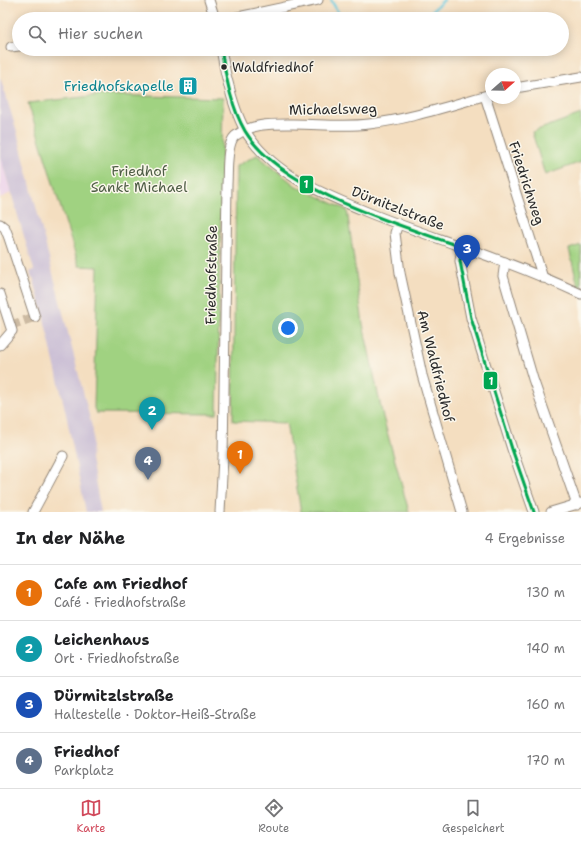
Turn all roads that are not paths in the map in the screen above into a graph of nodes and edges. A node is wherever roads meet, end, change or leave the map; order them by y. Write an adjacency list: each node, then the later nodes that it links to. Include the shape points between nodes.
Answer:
1 (209, 0): 3 (street)
2 (318, 0): 4 (street)
3 (212, 12)
4 (261, 12)
5 (223, 56): 10 (street)
6 (581, 77): 7 (street)
7 (521, 87)
8 (485, 96): 10 (street, Michaelsweg, via 404,118 368,124 275,124 256,125)
9 (491, 104): 15 (street, Friedrichweg)
10 (244, 130): 12 (street, Dürnitzlstraße, via 259,149 302,184); 23 (street, Friedhofstraße, via 233,137 229,152)
11 (0, 224): 18 (street, via 5,228 9,238)
12 (398, 224): 13 (street, Dürnitzlstraße); 24 (street, Am Waldfriedhof, via 396,232 400,273 422,375)
13 (462, 246): 14 (street, Dürnitzlstraße); 25 (street, via 460,261 471,318)
14 (505, 262): 15 (street, Dürnitzlstraße); 21 (street, via 503,276 533,379)
15 (543, 278): 17 (street, Dürnitzlstraße)
16 (0, 294): 19 (street, via 12,331)
17 (581, 294)
18 (35, 317)
19 (0, 345)
20 (63, 456): 22 (street)
21 (579, 504): 26 (street)
22 (33, 512)
23 (220, 512)
24 (462, 512)
25 (534, 512)
26 (551, 512)

